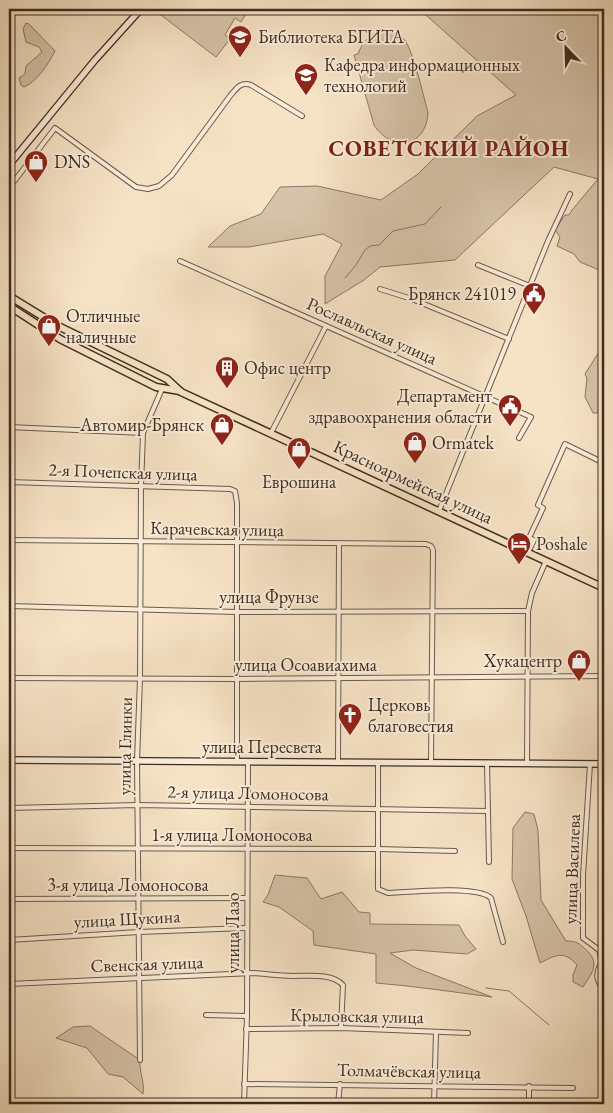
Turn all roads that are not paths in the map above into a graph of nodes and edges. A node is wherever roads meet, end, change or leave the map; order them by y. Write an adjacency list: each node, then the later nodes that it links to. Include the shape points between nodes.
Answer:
1 (141, 9): 3 (main road)
2 (302, 116): 4 (street, via 258,88 242,84 172,175 159,186 148,189 136,187 54,128)
3 (9, 165)
4 (9, 188)
5 (570, 194): 8 (street)
6 (180, 261): 12 (street, Рославльская улица)
7 (478, 265): 8 (street)
8 (530, 286): 13 (street)
9 (380, 289): 13 (street, via 412,298)
10 (9, 296): 15 (main road, via 58,326 167,379)
11 (9, 306): 14 (main road, via 60,339)
12 (326, 326): 16 (street, Рославльская улица); 19 (street)
13 (509, 339): 16 (street)
14 (162, 389): 15 (main road); 18 (street)
15 (181, 392): 19 (main road, Красноармейская улица)
16 (486, 397): 20 (street, Рославльская улица, via 531,417); 24 (street)
17 (9, 427): 18 (street)
18 (143, 433): 23 (street, улица Глинки)
19 (271, 433): 24 (main road, Красноармейская улица)
20 (519, 438)
21 (604, 463): 29 (street, via 565,444 538,505 543,508 529,538 534,540)
22 (9, 482): 23 (street, 2-я Почепская улица)
23 (141, 487): 26 (street, улица Глинки); 27 (street, 2-я Почепская улица, via 235,491)
24 (439, 511): 29 (main road, Красноармейская улица)
25 (9, 540): 26 (street, Карачевская улица)
26 (140, 542): 27 (street, Карачевская улица); 33 (street, улица Глинки)
27 (236, 543): 28 (street, Карачевская улица); 36 (street)
28 (339, 544): 34 (street); 35 (street, Карачевская улица, via 431,546 434,550)
29 (528, 552): 30 (main road, Красноармейская улица)
30 (546, 561): 31 (main road, Красноармейская улица); 37 (street, via 532,593)
31 (604, 588)
32 (9, 606): 33 (street, улица Фрунзе)
33 (140, 608): 36 (street, улица Фрунзе); 41 (street, улица Глинки)
34 (338, 611): 35 (street, улица Фрунзе); 36 (street, улица Фрунзе); 42 (street)
35 (434, 611): 37 (street, улица Фрунзе); 44 (street)
36 (236, 612): 43 (street)
37 (528, 612): 39 (street)
38 (604, 676): 39 (street, улица Осоавиахима)
39 (529, 677): 44 (street, улица Осоавиахима); 53 (street)
40 (9, 678): 41 (street, улица Осоавиахима)
41 (140, 678): 43 (street, улица Осоавиахима); 46 (street, улица Глинки)
42 (339, 678): 43 (street, улица Осоавиахима); 44 (street, улица Осоавиахима); 49 (street)
43 (236, 679): 47 (street)
44 (432, 679): 51 (street)
45 (9, 760): 46 (main road, улица Пересвета)
46 (137, 761): 47 (main road, улица Пересвета); 56 (street, улица Глинки)
47 (237, 762): 48 (main road, улица Пересвета)
48 (248, 762): 49 (main road, улица Пересвета); 57 (street, улица Лазо)
49 (338, 762): 50 (main road, улица Пересвета)
50 (378, 763): 51 (main road, улица Пересвета); 59 (street)
51 (431, 763): 52 (main road, улица Пересвета)
52 (487, 763): 53 (main road, улица Пересвета); 60 (street)
53 (527, 763): 54 (main road, улица Пересвета)
54 (590, 764): 55 (main road, улица Пересвета); 77 (street, улица Василева, via 583,938 600,950 602,962 596,977)
55 (604, 764)
56 (138, 805): 57 (street, 2-я улица Ломоносова); 58 (street, 2-я улица Ломоносова); 62 (street, улица Глинки)
57 (248, 807): 59 (street, 2-я улица Ломоносова); 63 (street, улица Лазо)
58 (9, 808)
59 (378, 810): 60 (street, 2-я улица Ломоносова); 64 (street)
60 (488, 811): 66 (street)
61 (9, 848): 62 (street, 1-я улица Ломоносова)
62 (139, 848): 63 (street, 1-я улица Ломоносова); 69 (street, улица Глинки)
63 (248, 849): 64 (street, 1-я улица Ломоносова); 67 (street, улица Лазо)
64 (377, 849): 65 (street, 1-я улица Ломоносова); 73 (street, via 378,889 388,893 461,890 486,894 491,898)
65 (454, 851)
66 (489, 862)
67 (246, 898): 69 (street, 3-я улица Ломоносова); 70 (street, улица Лазо)
68 (9, 899): 69 (street, 3-я улица Ломоносова)
69 (139, 899): 71 (street, улица Глинки)
70 (246, 928): 71 (street, улица Щукина); 74 (street, улица Лазо)
71 (139, 932): 72 (street, улица Щукина); 75 (street, улица Глинки)
72 (9, 940)
73 (503, 942)
74 (246, 974): 75 (street, Свенская улица); 79 (street, улица Лазо); 80 (street, Свенская улица, via 316,976 339,980 343,985)
75 (138, 977): 76 (street, Свенская улица); 84 (street, улица Глинки)
76 (9, 984)
77 (604, 992)
78 (206, 1015): 79 (street)
79 (247, 1016): 81 (street, улица Лазо)
80 (341, 1028): 81 (street, Крыловская улица); 82 (street, Крыловская улица)
81 (246, 1029): 85 (street, улица Лазо)
82 (436, 1032): 83 (street, Крыловская улица); 87 (street)
83 (468, 1033)
84 (140, 1060)
85 (244, 1084): 86 (street, Толмачёвская улица); 90 (street, улица Лазо)
86 (340, 1084): 87 (street, Толмачёвская улица); 91 (street)
87 (433, 1086): 88 (street, Толмачёвская улица); 92 (street)
88 (529, 1086): 89 (street, Толмачёвская улица); 93 (street)
89 (573, 1088)
90 (244, 1104)
91 (338, 1104)
92 (434, 1104)
93 (529, 1104)

